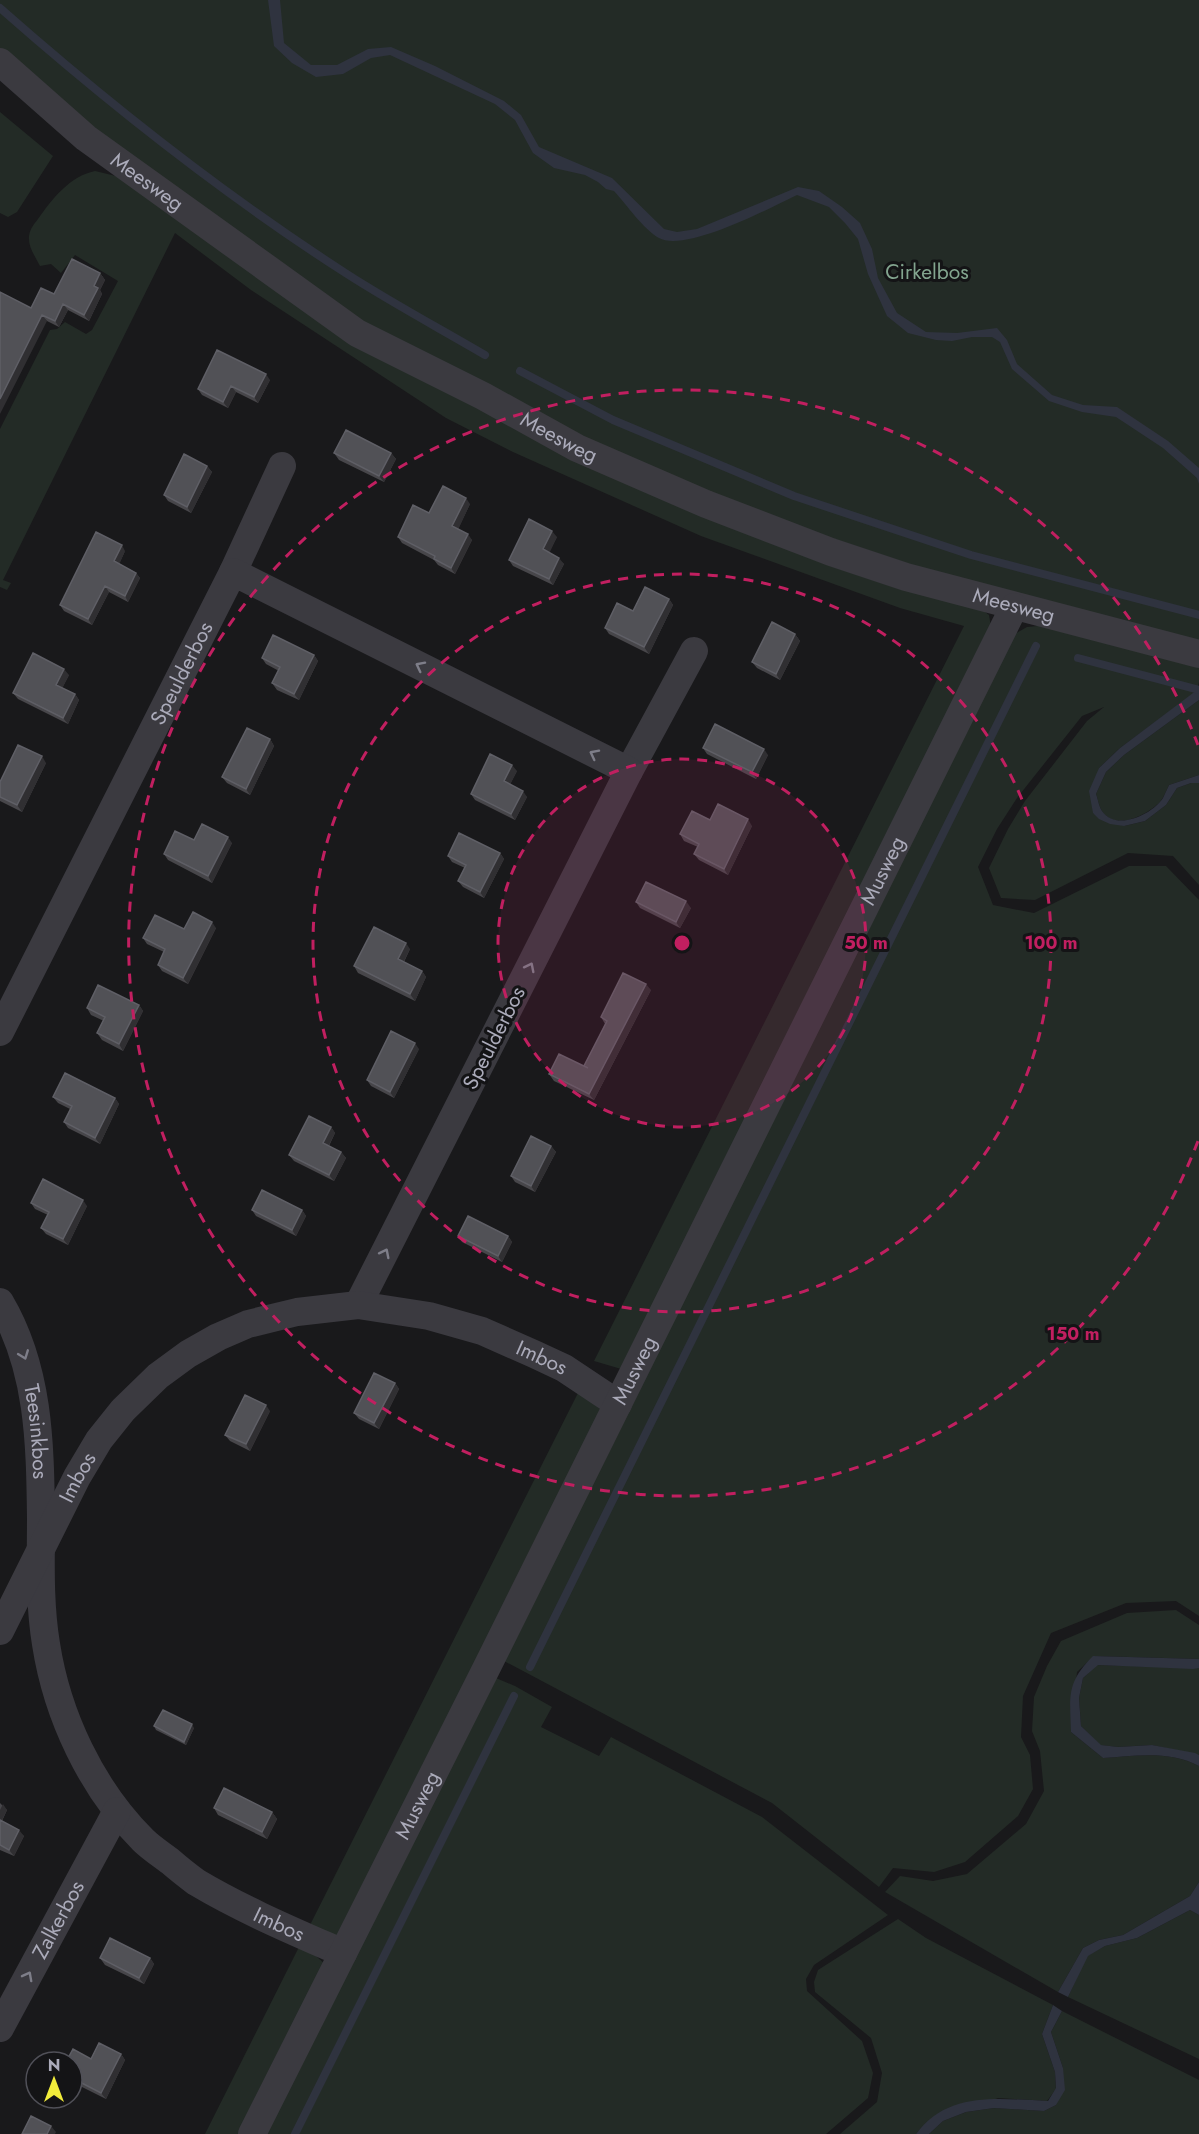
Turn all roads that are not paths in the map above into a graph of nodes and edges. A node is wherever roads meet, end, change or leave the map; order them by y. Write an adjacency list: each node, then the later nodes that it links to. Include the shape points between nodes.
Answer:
1 (0, 62): 4 (street, Meesweg, via 86,138 357,333 577,448 706,504 863,563)
2 (282, 466): 3 (street, Speulderbos)
3 (233, 572): 7 (street, one-way to 3); 8 (street, Speulderbos)
4 (1014, 607): 6 (street, Meesweg); 11 (street, Musweg)
5 (694, 651): 7 (street, Speulderbos)
6 (1199, 654)
7 (629, 771): 10 (street, Speulderbos, one-way to 7)
8 (0, 1032)
9 (0, 1302): 12 (street, Teesinkbos, one-way to 12, via 27,1364 38,1422)
10 (358, 1305): 11 (street, Imbos, via 429,1316 482,1331 564,1368); 12 (street, Imbos, via 297,1312 248,1324 188,1354 158,1376 99,1440)
11 (618, 1404): 15 (street, Musweg)
12 (41, 1549): 13 (street, Teesinkbos); 14 (street, Imbos, via 46,1643 55,1687 77,1745)
13 (0, 1631)
14 (117, 1811): 15 (street, Imbos, via 144,1841 195,1881 261,1917); 16 (street, Zalkerbos, one-way to 14)
15 (343, 1953): 17 (street, Musweg)
16 (0, 2028)
17 (252, 2134)

